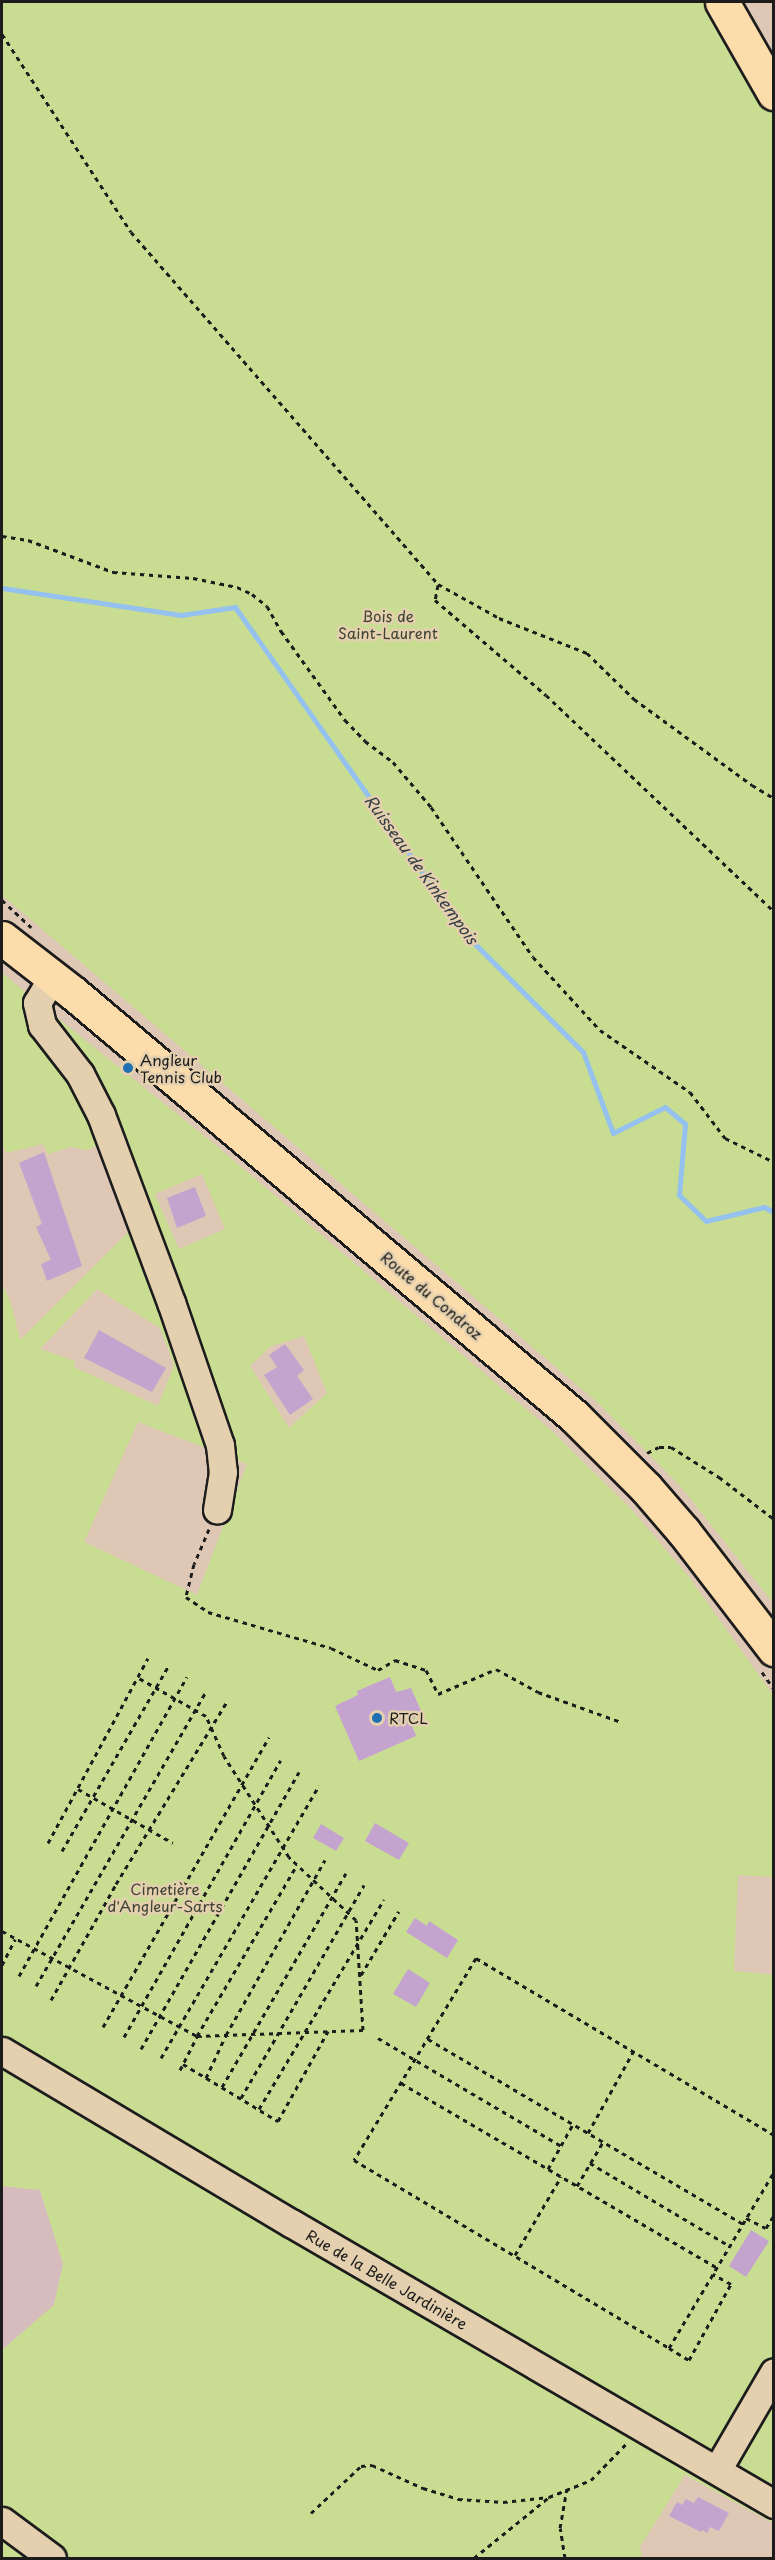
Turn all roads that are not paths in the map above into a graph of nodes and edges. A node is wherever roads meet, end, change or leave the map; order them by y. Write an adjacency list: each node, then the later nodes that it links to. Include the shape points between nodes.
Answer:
1 (722, 2): 2 (main road)
2 (774, 93)
3 (17, 933): 4 (main road, Route du Condroz)
4 (52, 978): 5 (street, via 37,1003 42,1025 80,1074 101,1115 175,1313 220,1445 223,1472); 6 (main road, Route du Condroz, via 574,1416 704,1556)
5 (217, 1510)
6 (767, 1660)
7 (2, 2051): 9 (street, Rue de la Belle Jardinière)
8 (774, 2372): 9 (street)
9 (717, 2470): 10 (street, Rue de la Belle Jardinière)
10 (774, 2504)
11 (2, 2521): 12 (street)
12 (52, 2559)

